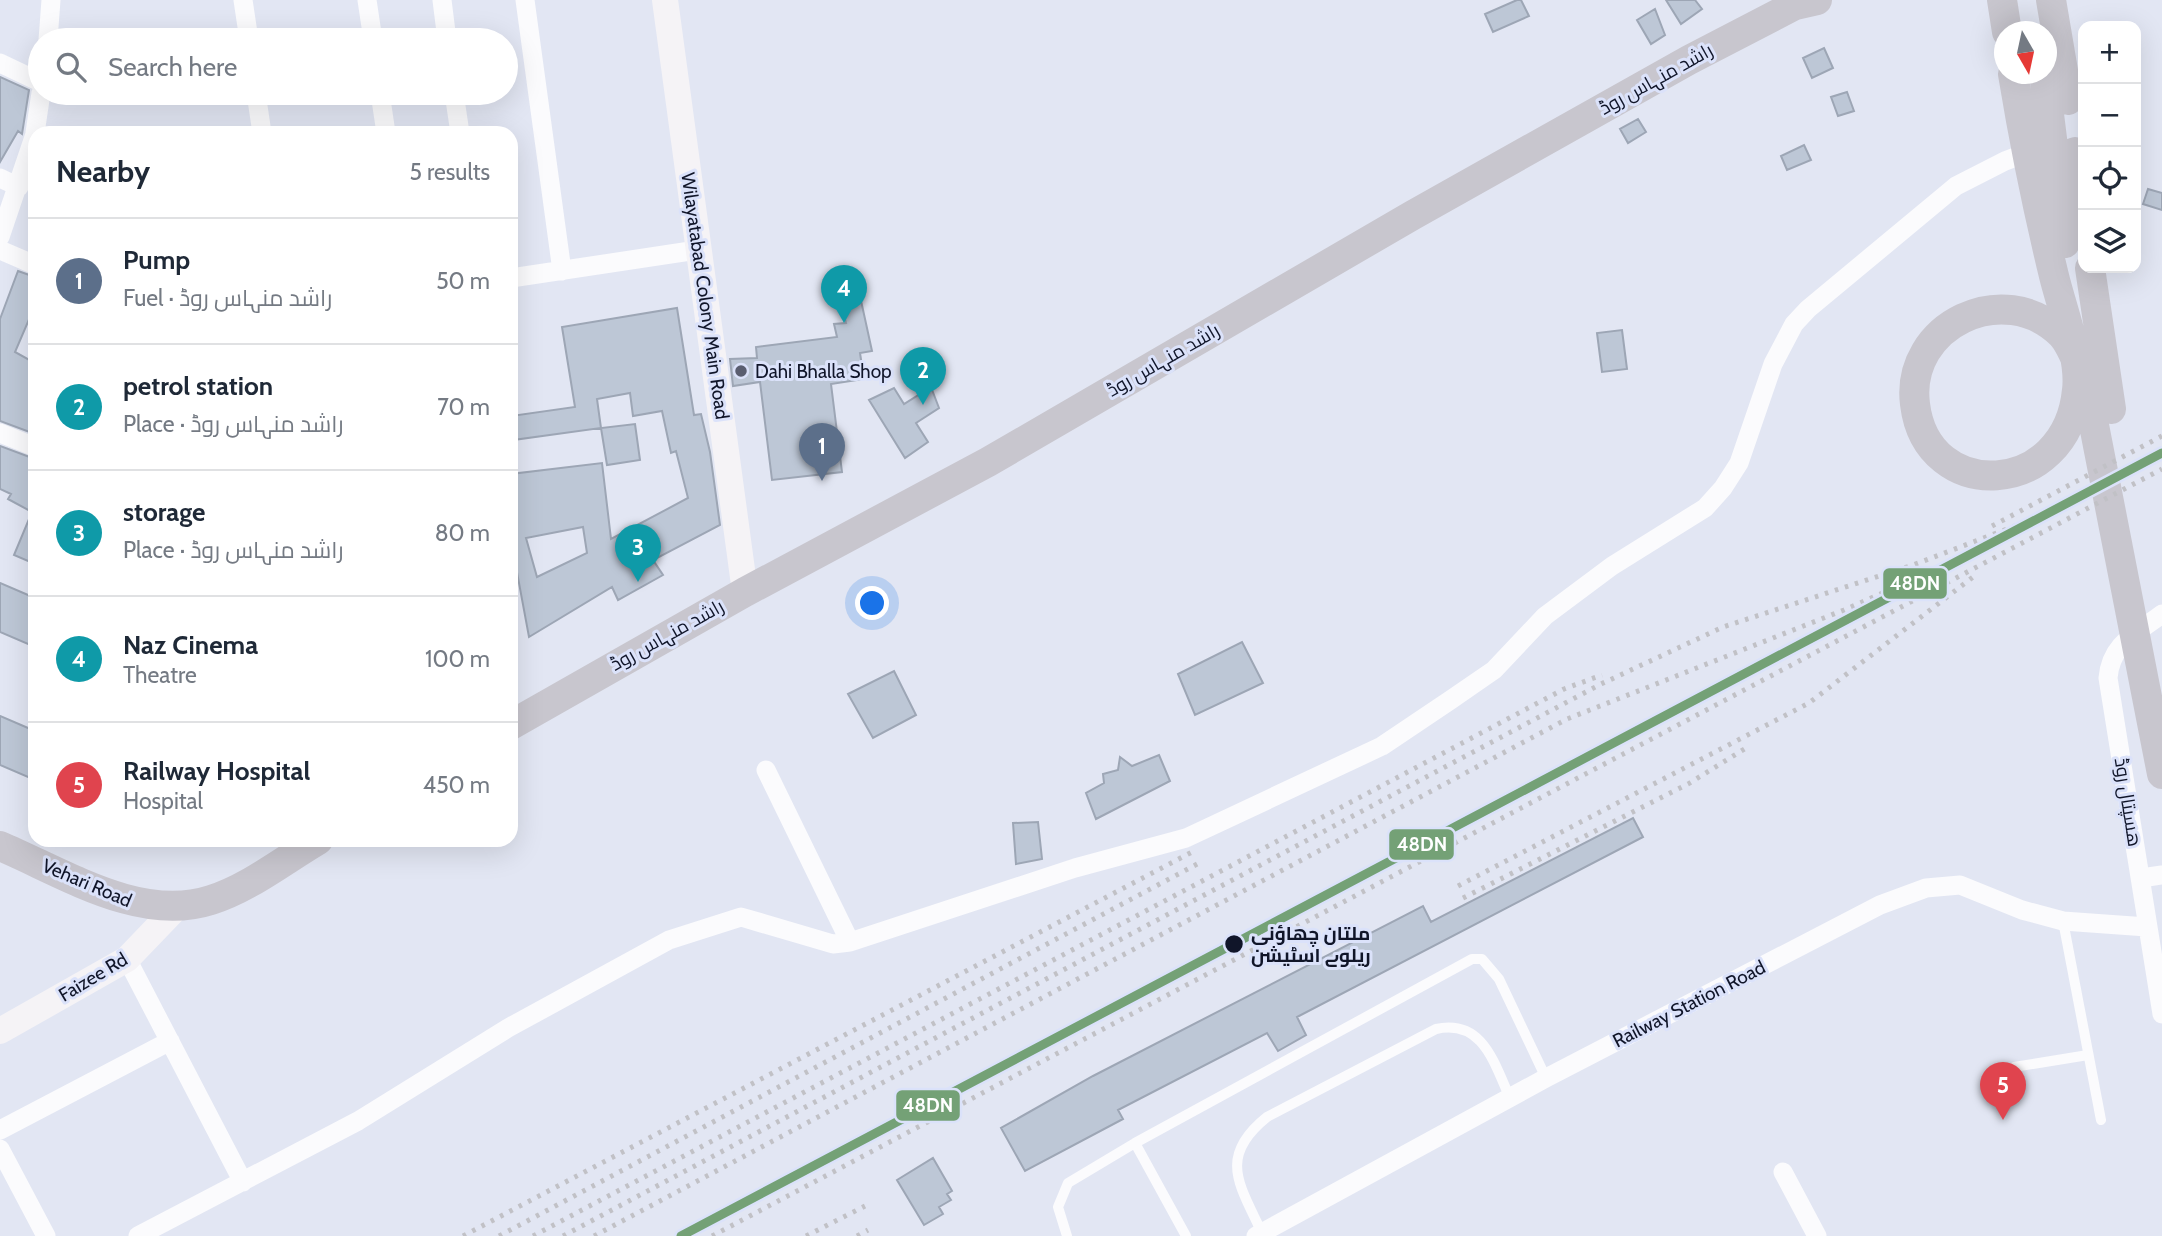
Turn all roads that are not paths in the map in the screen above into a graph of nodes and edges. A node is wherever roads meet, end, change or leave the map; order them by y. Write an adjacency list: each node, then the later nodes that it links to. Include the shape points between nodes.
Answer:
1 (51, 0): 13 (street)
2 (243, 0): 14 (street)
3 (367, 0): 15 (street)
4 (442, 0): 16 (street)
5 (524, 0): 38 (street)
6 (665, 0): 36 (street, Wilayatabad Colony Main Road)
7 (1817, 0): 44 (main road, راشد منہاس روڈ, via 1795,5 1689,60 988,463)
8 (2002, 0): 11 (main road)
9 (2033, 0): 12 (main road)
10 (2051, 0): 33 (main road)
11 (2005, 21)
12 (2036, 21)
13 (49, 28)
14 (246, 28)
15 (371, 28)
16 (446, 28)
17 (0, 63): 18 (street)
18 (28, 76)
19 (2015, 84): 29 (main road)
20 (2045, 84): 41 (main road)
21 (39, 105): 25 (street)
22 (258, 105): 26 (street)
23 (382, 105): 27 (street)
24 (456, 105): 28 (street)
25 (36, 126)
26 (261, 126)
27 (385, 126)
28 (459, 126)
29 (2029, 152): 41 (main road, via 2076,367 2073,411 2054,451 2025,471 1987,477 1962,470 1940,454 1919,420 1914,401 1930,344 1959,318 1979,310 2006,309 2041,320 2062,335); 57 (street, via 1956,186 1794,324 1773,364 1739,463 1705,508 1612,566 1545,616 1494,670 1382,746 1186,838 1075,868)
30 (28, 171): 32 (street)
31 (0, 178): 32 (street)
32 (19, 187): 34 (street)
33 (2082, 210)
34 (0, 237)
35 (0, 250): 37 (street)
36 (697, 250): 38 (street); 44 (street, Wilayatabad Colony Main Road)
37 (28, 262)
38 (562, 271): 40 (street)
39 (2091, 273): 46 (main road, via 2103,370)
40 (518, 277)
41 (2085, 381): 49 (main road)
42 (0, 433): 43 (street)
43 (28, 444)
44 (745, 592): 47 (main road, راشد منہاس روڈ)
45 (2162, 614): 53 (street, ھسپتال روڈ, via 2116,649 2108,678)
46 (2162, 664)
47 (518, 720)
48 (766, 770): 57 (street)
49 (2162, 774)
50 (0, 846): 54 (main road, Vehari Road, via 136,904)
51 (306, 847): 54 (main road, via 213,900)
52 (2162, 875): 53 (street)
53 (2141, 878): 56 (street, ھسپتال روڈ)
54 (176, 908): 58 (street, Faizee Rd)
55 (2063, 921): 56 (street, Railway Station Road); 62 (lane); 64 (street, Railway Station Road, via 1959,886 1926,888 1880,905)
56 (2147, 927): 59 (street, ھسپتال روڈ)
57 (850, 942): 71 (street, via 833,944 741,918 669,940 508,1028 358,1121)
58 (127, 959): 60 (street, Faizee Rd); 61 (street)
59 (2162, 1014)
60 (0, 1031)
61 (170, 1041): 67 (street); 71 (street)
62 (2088, 1055): 63 (lane); 66 (lane)
63 (2014, 1067)
64 (1546, 1078): 65 (street, Railway Station Road); 68 (lane, via 1499,979 1482,959 1472,959)
65 (1510, 1098): 72 (street, Railway Station Road); 72 (lane, via 1476,1036 1451,1026 1436,1029 1267,1117 1249,1131 1235,1165)
66 (2101, 1121)
67 (0, 1130)
68 (1135, 1143): 75 (lane, via 1068,1183 1058,1207); 76 (lane)
69 (0, 1149): 73 (street)
70 (1783, 1172): 77 (street)
71 (243, 1182): 74 (street)
72 (1259, 1235)
73 (46, 1236)
74 (138, 1236)
75 (1067, 1236)
76 (1186, 1236)
77 (1817, 1236)

